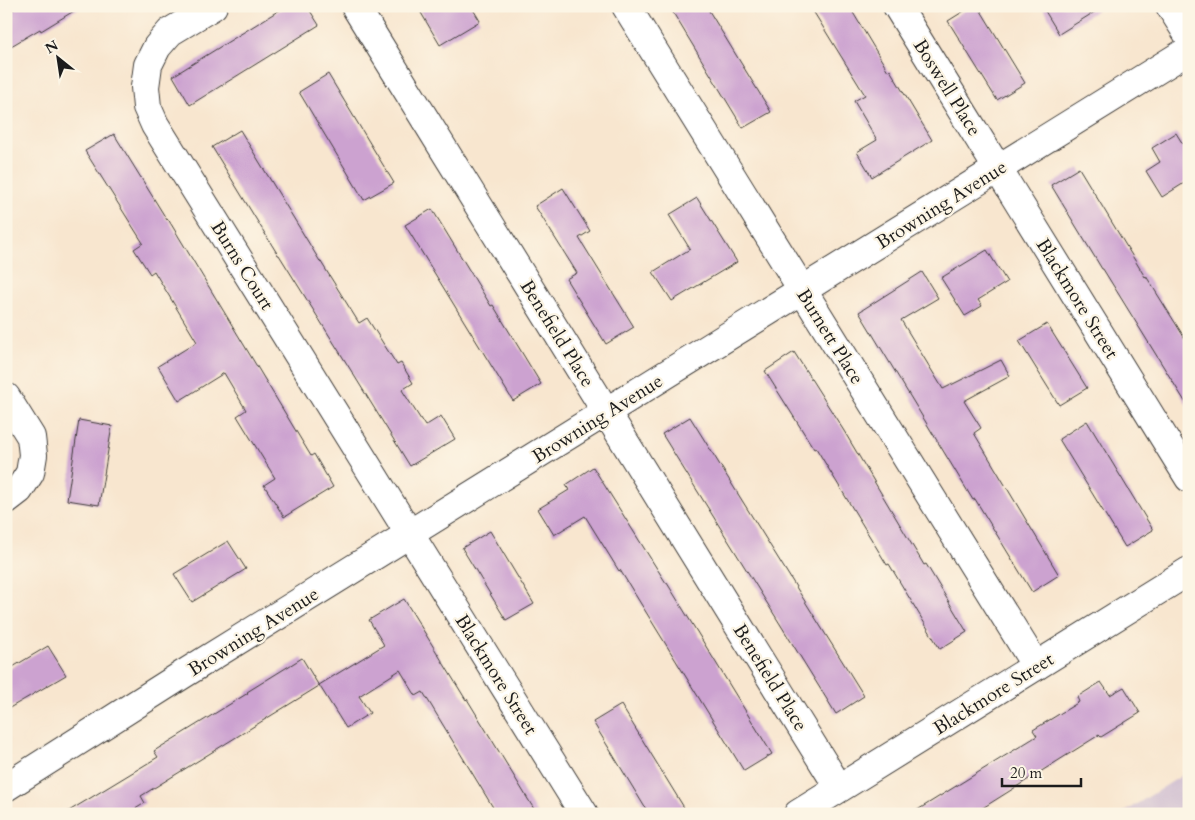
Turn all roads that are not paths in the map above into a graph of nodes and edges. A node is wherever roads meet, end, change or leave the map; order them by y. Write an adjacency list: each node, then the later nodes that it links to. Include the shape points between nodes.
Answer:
1 (212, 6): 14 (street, Burns Court, via 170,32 157,47 148,65 147,107 155,125)
2 (355, 6): 11 (street, Benefield Place)
3 (626, 6): 9 (street, Burnett Place)
4 (897, 6): 8 (street, Boswell Place)
5 (1170, 6): 6 (street)
6 (1189, 36)
7 (1189, 50): 8 (street, Browning Avenue)
8 (998, 169): 9 (street, Browning Avenue); 12 (street, Blackmore Street)
9 (802, 290): 11 (street, Browning Avenue); 16 (street, Burnett Place)
10 (6, 397): 13 (street, via 31,437 34,455 30,473 20,490)
11 (607, 412): 14 (street, Browning Avenue); 18 (street, Benefield Place)
12 (1189, 478)
13 (6, 500)
14 (410, 534): 17 (street, Browning Avenue); 19 (street, Blackmore Street)
15 (1189, 571): 16 (street, Blackmore Street)
16 (1036, 666): 18 (street, Blackmore Street)
17 (6, 787)
18 (840, 788): 20 (street, Blackmore Street)
19 (584, 814)
20 (798, 814)

